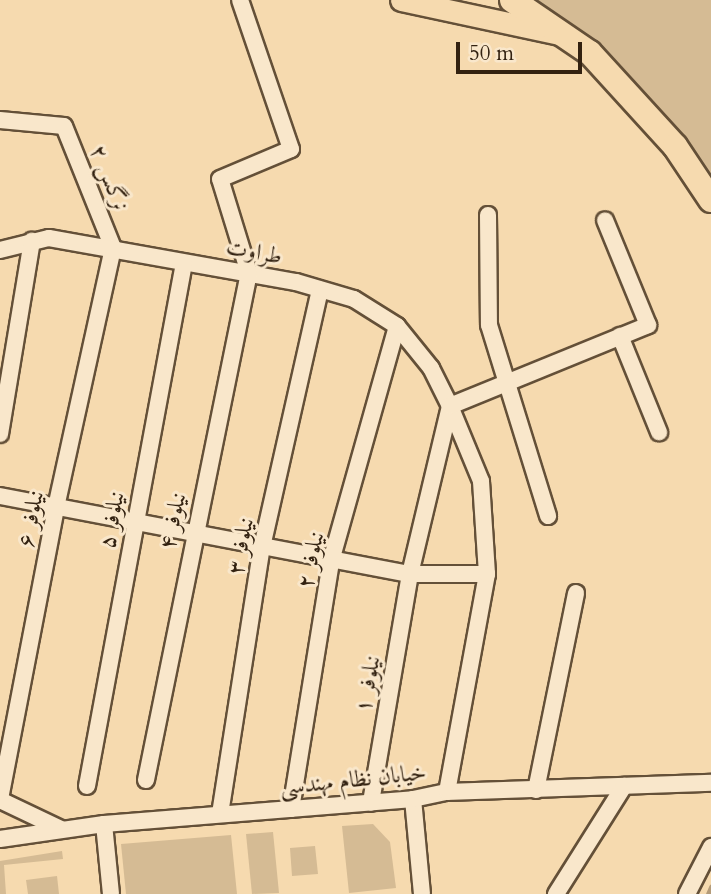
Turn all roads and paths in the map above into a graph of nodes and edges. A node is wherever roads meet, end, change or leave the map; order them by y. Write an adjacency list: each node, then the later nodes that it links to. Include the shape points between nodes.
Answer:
1 (240, 0): 13 (street, via 291,149 219,179)
2 (401, 0): 4 (main road)
3 (512, 0): 4 (highway)
4 (563, 35): 6 (highway, via 590,53 675,146)
5 (0, 120): 10 (street, نرگس ۲, via 64,126)
6 (711, 200)
7 (488, 215): 17 (street, via 489,325)
8 (605, 220): 16 (street, via 648,325)
9 (32, 241): 10 (street, طراوت, via 49,238); 11 (street, طراوت); 20 (street)
10 (113, 248): 12 (street, طراوت); 22 (street, نیلوفر ۶)
11 (0, 250)
12 (184, 263): 13 (street, طراوت); 24 (street, نیلوفر ۵)
13 (249, 273): 14 (street, طراوت); 25 (street, نیلوفر ۴)
14 (320, 289): 15 (street, طراوت, via 354,299); 26 (street, نیلوفر ۳)
15 (397, 326): 18 (street, طراوت, via 431,368); 27 (street, نیلوفر ۲)
16 (620, 336): 17 (street); 19 (street)
17 (507, 383): 18 (street); 23 (street)
18 (450, 406): 28 (street, طراوت, via 481,481); 29 (street)
19 (659, 432)
20 (0, 434)
21 (0, 496): 22 (street)
22 (56, 508): 24 (street); 38 (street, نیلوفر ۶)
23 (548, 516)
24 (135, 521): 25 (street); 33 (street, نیلوفر ۵)
25 (193, 534): 26 (street); 31 (street, نیلوفر ۴)
26 (262, 548): 27 (street); 41 (street, نیلوفر ۳)
27 (331, 561): 29 (street); 40 (street, نیلوفر ۲)
28 (487, 573): 29 (street); 36 (street, طراوت)
29 (410, 574): 39 (street, نیلوفر ۱)
30 (576, 593): 35 (street)
31 (146, 780)
32 (711, 783): 34 (street, خیابان نظام مهندسی)
33 (87, 786)
34 (624, 786): 35 (street, خیابان نظام مهندسی); 48 (street)
35 (536, 790): 36 (street, خیابان نظام مهندسی)
36 (447, 792): 37 (street, خیابان نظام مهندسی)
37 (414, 799): 39 (street, خیابان نظام مهندسی); 47 (street)
38 (0, 800): 43 (street)
39 (370, 803): 40 (street, خیابان نظام مهندسی)
40 (291, 809): 41 (street, خیابان نظام مهندسی)
41 (220, 814): 42 (street, خیابان نظام مهندسی)
42 (104, 824): 43 (street, خیابان نظام مهندسی); 46 (street)
43 (62, 830): 44 (street, خیابان نظام مهندسی)
44 (0, 839)
45 (711, 847): 49 (street)
46 (111, 894)
47 (422, 894)
48 (556, 894)
49 (687, 894)

